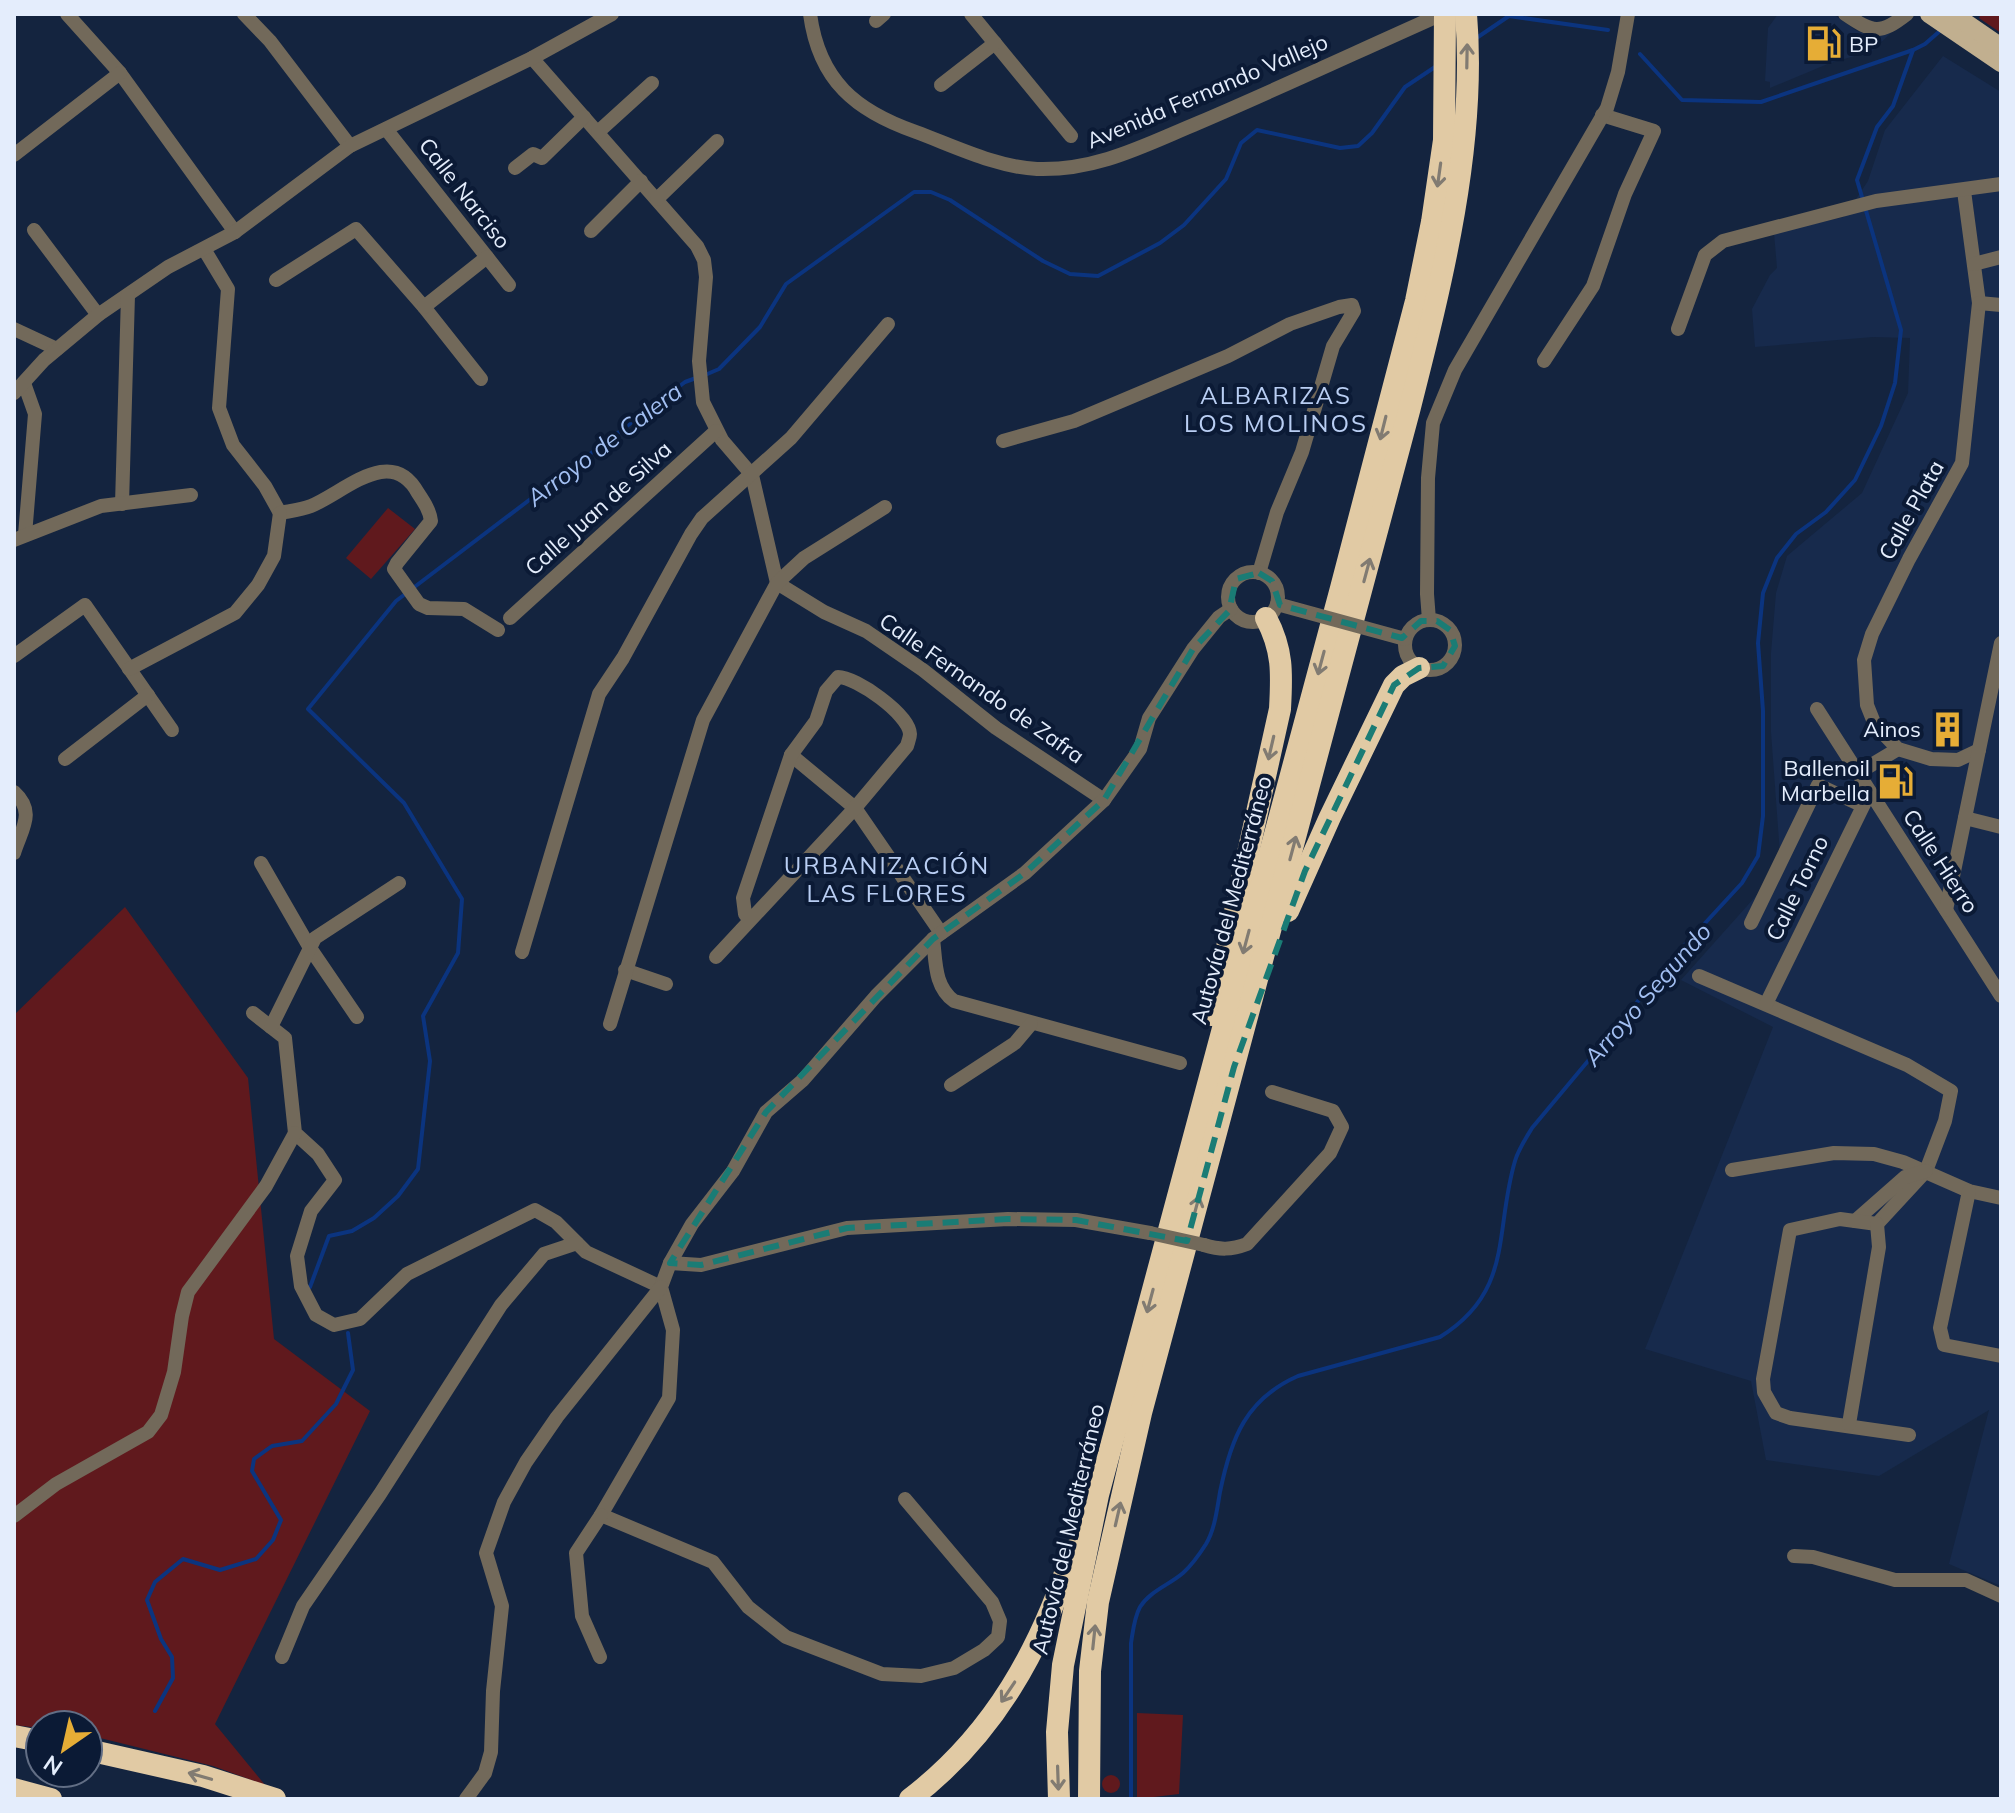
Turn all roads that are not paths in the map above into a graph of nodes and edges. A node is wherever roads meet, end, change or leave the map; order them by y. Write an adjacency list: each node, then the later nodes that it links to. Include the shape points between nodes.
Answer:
1 (67, 14): 18 (street)
2 (244, 14): 28 (street)
3 (612, 14): 16 (street)
4 (810, 14): 6 (street, Avenida Fernando Vallejo, via 832,77 863,109 994,161 1035,169 1079,168 1118,156)
5 (971, 14): 14 (street)
6 (1444, 14): 21 (highway, Autovía del Mediterráneo)
7 (1466, 14): 21 (highway, Autovía del Mediterráneo, one-way to 7)
8 (1845, 14): 9 (street, via 1875,30)
9 (1907, 14)
10 (1929, 14): 13 (main road)
11 (1953, 14): 13 (main road)
12 (1625, 18): 22 (street, via 1618,72)
13 (1968, 27): 15 (main road); 17 (main road)
14 (995, 43): 20 (street); 26 (street)
15 (2001, 47)
16 (532, 58): 23 (street); 24 (street)
17 (2001, 63)
18 (120, 73): 29 (street); 37 (street)
19 (652, 83): 25 (street)
20 (941, 85)
21 (1455, 98): 113 (highway, Autovía del Mediterráneo, one-way to 21, via 1435,309 1456,205); 116 (highway, Autovía del Mediterráneo, one-way to 116, via 1416,301)
22 (1602, 115): 53 (street, via 1654,131 1593,286); 69 (street, via 1455,370 1433,423)
23 (584, 117): 25 (street); 30 (street, via 542,158 533,154)
24 (386, 129): 28 (street); 39 (street, Calle Narciso)
25 (598, 132): 31 (street)
26 (1071, 136)
27 (717, 141): 34 (street)
28 (350, 146): 37 (street)
29 (14, 155)
30 (515, 168)
31 (641, 181): 34 (street); 36 (street)
32 (2001, 184): 33 (street)
33 (1964, 191): 41 (street, Calle Plata); 51 (street, via 1876,201 1723,241 1705,255)
34 (657, 199): 56 (street, via 704,260 700,389)
35 (34, 230): 48 (street)
36 (591, 231)
37 (235, 232): 38 (street)
38 (204, 249): 44 (street); 62 (street, via 228,289 219,408 233,445)
39 (487, 257): 43 (street, Calle Narciso); 47 (street)
40 (2001, 257): 41 (street)
41 (1974, 264): 45 (street, Calle Plata)
42 (276, 280): 47 (street, via 356,229)
43 (509, 285)
44 (128, 295): 48 (street); 60 (street)
45 (1979, 303): 46 (street); 80 (street, Calle Plata, via 1962,463 1909,559 1864,660 1867,705 1875,725)
46 (2001, 305)
47 (424, 307): 54 (street)
48 (98, 315): 52 (street)
49 (888, 324): 58 (street, via 791,438)
50 (14, 329): 52 (street)
51 (1678, 329)
52 (57, 349): 55 (street)
53 (1544, 361)
54 (481, 379)
55 (19, 388): 63 (street, via 35,414)
56 (716, 431): 58 (street); 68 (street, Calle Juan de Silva)
57 (1003, 441): 64 (street, via 1074,421 1290,324 1352,305 1354,311 1329,357)
58 (752, 475): 65 (street); 100 (street, via 702,518 599,694)
59 (191, 495): 60 (street)
60 (122, 504): 63 (street, via 101,506)
61 (885, 507): 65 (street, via 804,558)
62 (280, 513): 70 (street, via 313,505 376,472 402,474 412,482 431,521 397,563 398,576 419,604 464,609); 75 (street, via 274,556 235,613)
63 (20, 537)
64 (1259, 573): 66 (street, via 1243,574 1231,585); 67 (street, via 1277,588)
65 (777, 583): 87 (street, Calle Fernando de Zafra, via 866,631); 102 (street, via 703,720)
66 (1231, 609): 67 (street, via 1251,622); 87 (street, via 1193,649 1149,718 1140,749)
67 (1272, 611): 71 (street, bridge); 116 (highway, one-way to 116, via 1282,673 1280,709 1205,1049)
68 (510, 618)
69 (1429, 620): 71 (street, via 1414,625); 74 (street, via 1450,630 1453,654 1443,666)
70 (498, 630)
71 (1405, 639): 74 (street, via 1409,659)
72 (2001, 643): 78 (street)
73 (14, 656): 75 (street, via 85,605)
74 (1419, 668): 113 (highway, via 1394,685 1323,831 1286,917 1249,1039)
75 (129, 669): 76 (street)
76 (148, 695): 79 (street); 83 (street)
77 (1817, 709): 84 (street, Calle Hierro)
78 (1993, 717): 81 (street)
79 (172, 730)
80 (1898, 749): 81 (street, via 1958,760); 84 (street)
81 (1979, 750): 90 (street)
82 (791, 755): 89 (street); 89 (street, via 838,677 849,677 880,698 904,720 910,734 907,746); 96 (street, via 743,898)
83 (65, 759)
84 (1858, 773): 86 (street, Calle Hierro)
85 (14, 792): 92 (street, via 27,813)
86 (1870, 792): 88 (street, Calle Torno); 95 (street, Calle Hierro)
87 (1104, 800): 98 (street, via 1025,873)
88 (1861, 805): 97 (street, via 1818,785); 106 (street, Calle Torno)
89 (855, 808): 96 (street); 98 (street)
90 (1965, 818): 91 (street); 95 (street)
91 (2001, 827)
92 (14, 853)
93 (261, 863): 99 (street)
94 (399, 883): 99 (street, via 315,938)
95 (1946, 910): 105 (street, Calle Hierro)
96 (750, 920): 101 (street)
97 (1751, 923)
98 (937, 936): 110 (street, via 938,982 946,995); 125 (street, via 803,1080 766,1112)
99 (310, 948): 108 (street); 111 (street)
100 (522, 952)
101 (716, 957)
102 (625, 970): 104 (street); 109 (street)
103 (1699, 976): 106 (street)
104 (666, 984)
105 (1999, 990)
106 (1766, 1004): 119 (street, via 1907,1065 1951,1091)
107 (253, 1013): 111 (street)
108 (357, 1017)
109 (610, 1024)
110 (1031, 1024): 112 (street); 114 (street, via 1015,1043)
111 (271, 1027): 117 (street, via 285,1038)
112 (1180, 1063)
113 (1234, 1067): 145 (highway, Autovía del Mediterráneo, one-way to 113, via 1090,1671 1101,1590 1141,1413)
114 (951, 1085)
115 (1272, 1092): 125 (street, bridge, via 1333,1111 1342,1127 1330,1153 1247,1244 1235,1249 1076,1220 1008,1219 847,1228 701,1265)
116 (1197, 1128): 130 (highway, Autovía del Mediterráneo, one-way to 130)
117 (295, 1133): 124 (street, via 335,1180 311,1211 297,1256 301,1286 316,1315 334,1325 360,1319 407,1274 535,1210); 133 (street, via 266,1186 188,1292 161,1415 148,1432 56,1484)
118 (1732, 1170): 119 (street, via 1834,1153 1874,1154)
119 (1926, 1171): 120 (street); 122 (street, via 1905,1177); 123 (street)
120 (1969, 1191): 121 (street); 127 (street, via 1940,1328 1944,1345)
121 (2001, 1198)
122 (1855, 1221): 123 (street); 128 (street, via 1840,1219 1790,1230 1763,1379 1776,1413)
123 (1877, 1224): 128 (street, via 1879,1247)
124 (577, 1243): 126 (street); 136 (street, via 544,1254 501,1305 303,1606)
125 (670, 1263): 126 (street)
126 (661, 1287): 132 (street, via 673,1330 669,1398); 142 (street, via 557,1417 504,1502 486,1553 502,1606 491,1752 485,1773)
127 (2001, 1356)
128 (1849, 1424): 129 (street)
129 (1909, 1435)
130 (1098, 1495): 143 (highway, one-way to 143, via 1079,1529 1056,1600 1027,1662 978,1734); 144 (highway, Autovía del Mediterráneo, one-way to 144, via 1066,1645 1057,1732)
131 (905, 1499): 132 (street, via 992,1602 1000,1621 998,1637 984,1650 954,1668 921,1676 882,1674 786,1637 748,1607 713,1562)
132 (601, 1515): 137 (street, via 576,1553 582,1616)
133 (14, 1516)
134 (1794, 1556): 135 (street, via 1890,1580 1966,1580)
135 (2001, 1596)
136 (282, 1657)
137 (600, 1657)
138 (104, 1754): 141 (highway, one-way to 138)
139 (14, 1789): 140 (highway)
140 (51, 1799)
141 (275, 1799)
142 (466, 1799)
143 (910, 1799)
144 (1059, 1799)
145 (1089, 1799)

